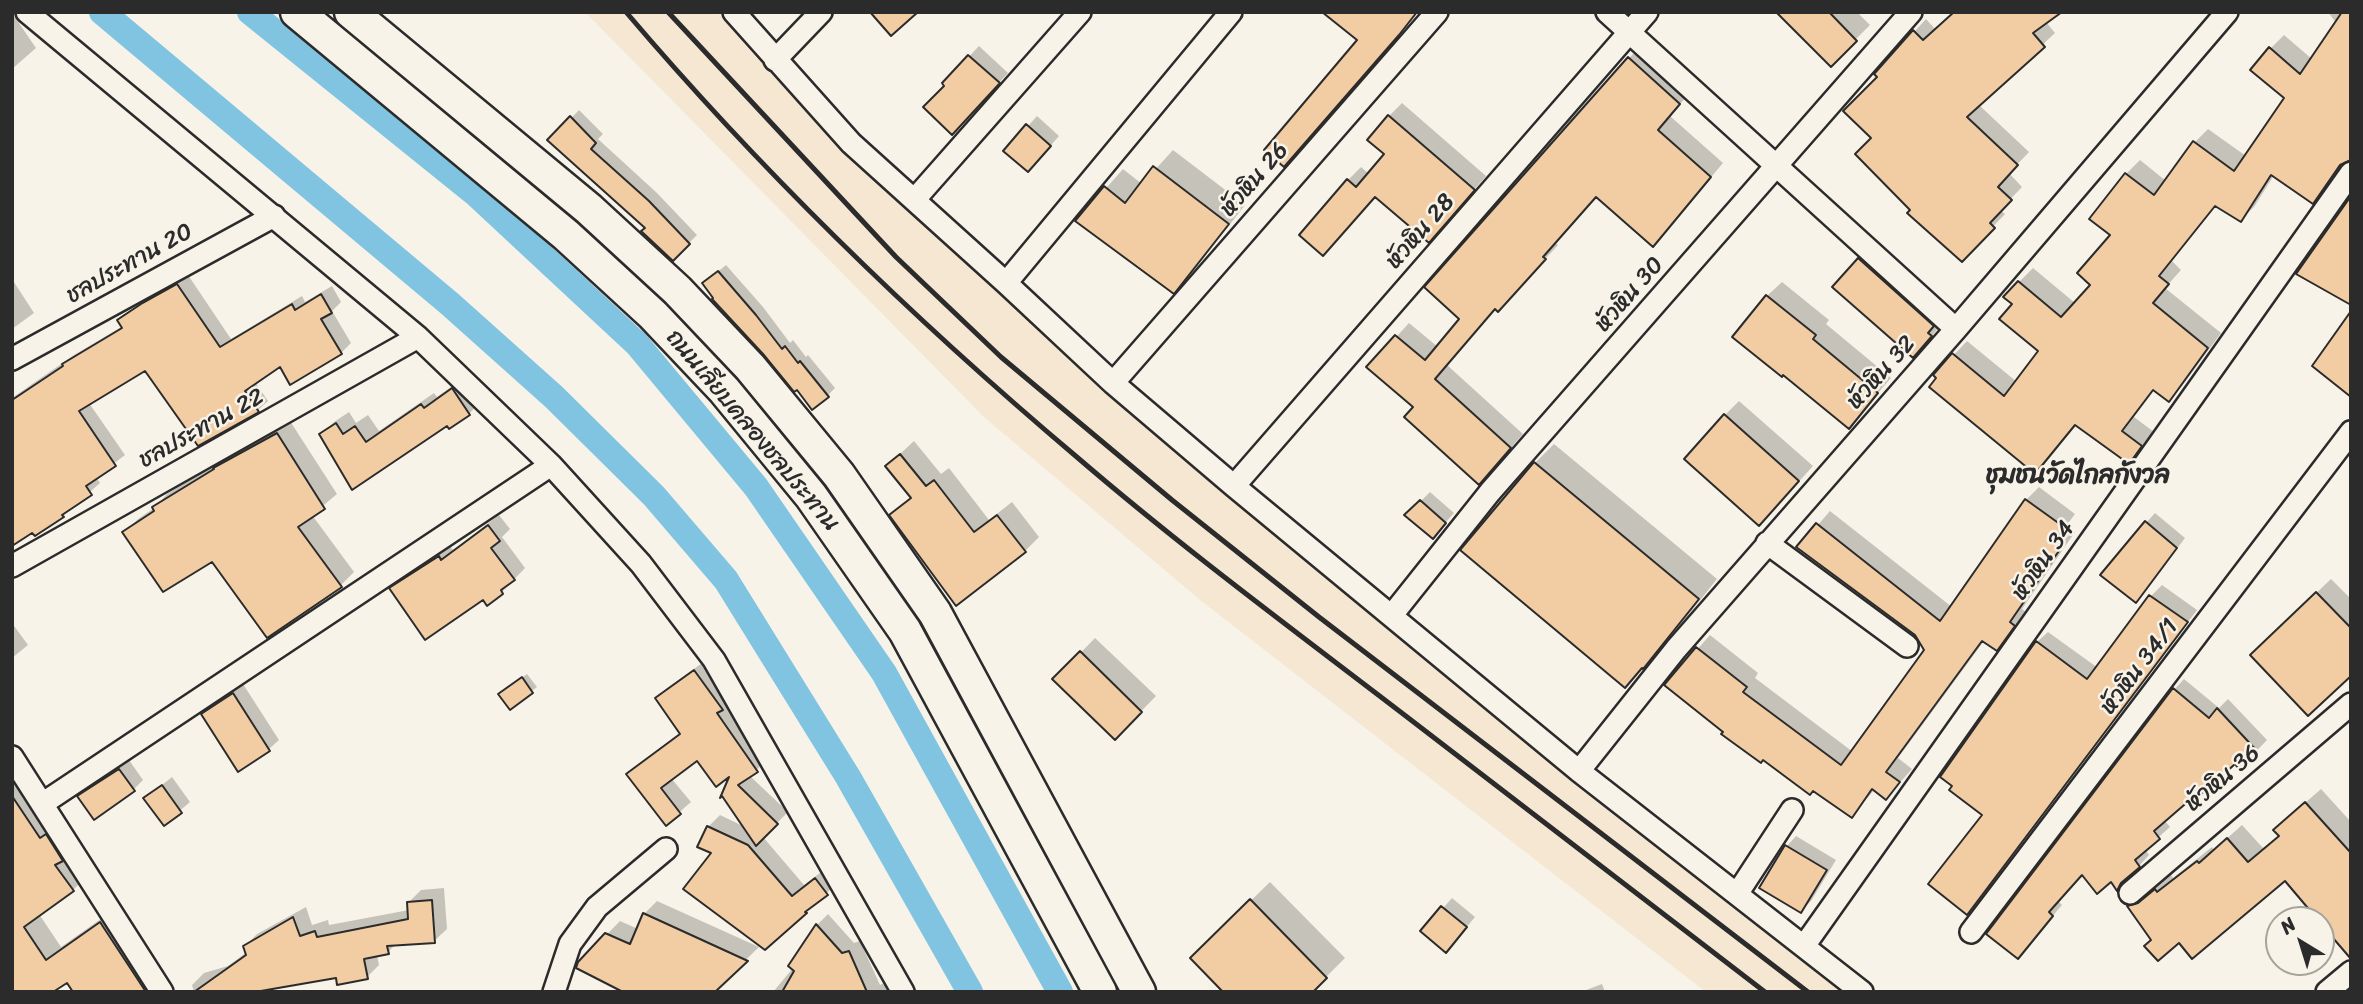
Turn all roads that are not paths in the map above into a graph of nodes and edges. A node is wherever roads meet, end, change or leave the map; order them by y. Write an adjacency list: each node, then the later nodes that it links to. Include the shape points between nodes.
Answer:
1 (27, 12): 18 (street)
2 (297, 12): 45 (street, ถนนเลียบคลองชลประทาน, via 566,235 653,314 724,390 811,496 905,631)
3 (351, 12): 46 (street, ถนนเลียบคลองชลประทาน, via 589,209 677,290 750,367 839,475 934,613)
4 (733, 12): 14 (street)
5 (821, 12): 14 (street)
6 (1080, 12): 17 (street)
7 (1231, 12): 19 (street)
8 (1437, 12): 23 (street, หัวหิน 26)
9 (1606, 12): 13 (street)
10 (1647, 12): 13 (street, หัวหิน 28)
11 (1911, 12): 15 (street, หัวหิน 30)
12 (2227, 12): 20 (street, หัวหิน 32)
13 (1629, 33): 15 (street); 26 (street, หัวหิน 28)
14 (775, 60): 17 (street, via 851,143)
15 (1776, 167): 20 (street); 29 (street, หัวหิน 30, via 1490,492)
16 (2351, 173): 40 (street, หัวหิน 34)
17 (915, 199): 19 (street)
18 (274, 216): 21 (street); 22 (street, ชลประทาน 20)
19 (1006, 283): 23 (street)
20 (1956, 329): 27 (street, หัวหิน 32)
21 (418, 337): 25 (street); 28 (street, ชลประทาน 22)
22 (12, 359)
23 (1112, 383): 26 (street)
24 (2351, 432): 39 (street, หัวหิน 34/1)
25 (551, 465): 34 (street); 44 (street, via 641,564 713,660)
26 (1234, 486): 29 (street)
27 (1767, 542): 30 (street); 33 (street, หัวหิน 32)
28 (12, 566)
29 (1392, 615): 33 (street)
30 (1907, 646)
31 (2351, 704): 37 (street, หัวหิน 36)
32 (12, 757): 34 (street)
33 (1579, 771): 38 (street)
34 (42, 804): 42 (street)
35 (1792, 810): 38 (street)
36 (666, 849): 43 (street, via 597,907 570,944)
37 (2130, 893)
38 (1737, 894): 40 (street)
39 (1971, 932)
40 (1804, 946): 47 (street)
41 (2351, 972): 48 (street)
42 (162, 992)
43 (554, 992)
44 (903, 992)
45 (1100, 992)
46 (1139, 992)
47 (1862, 992)
48 (2327, 992)

